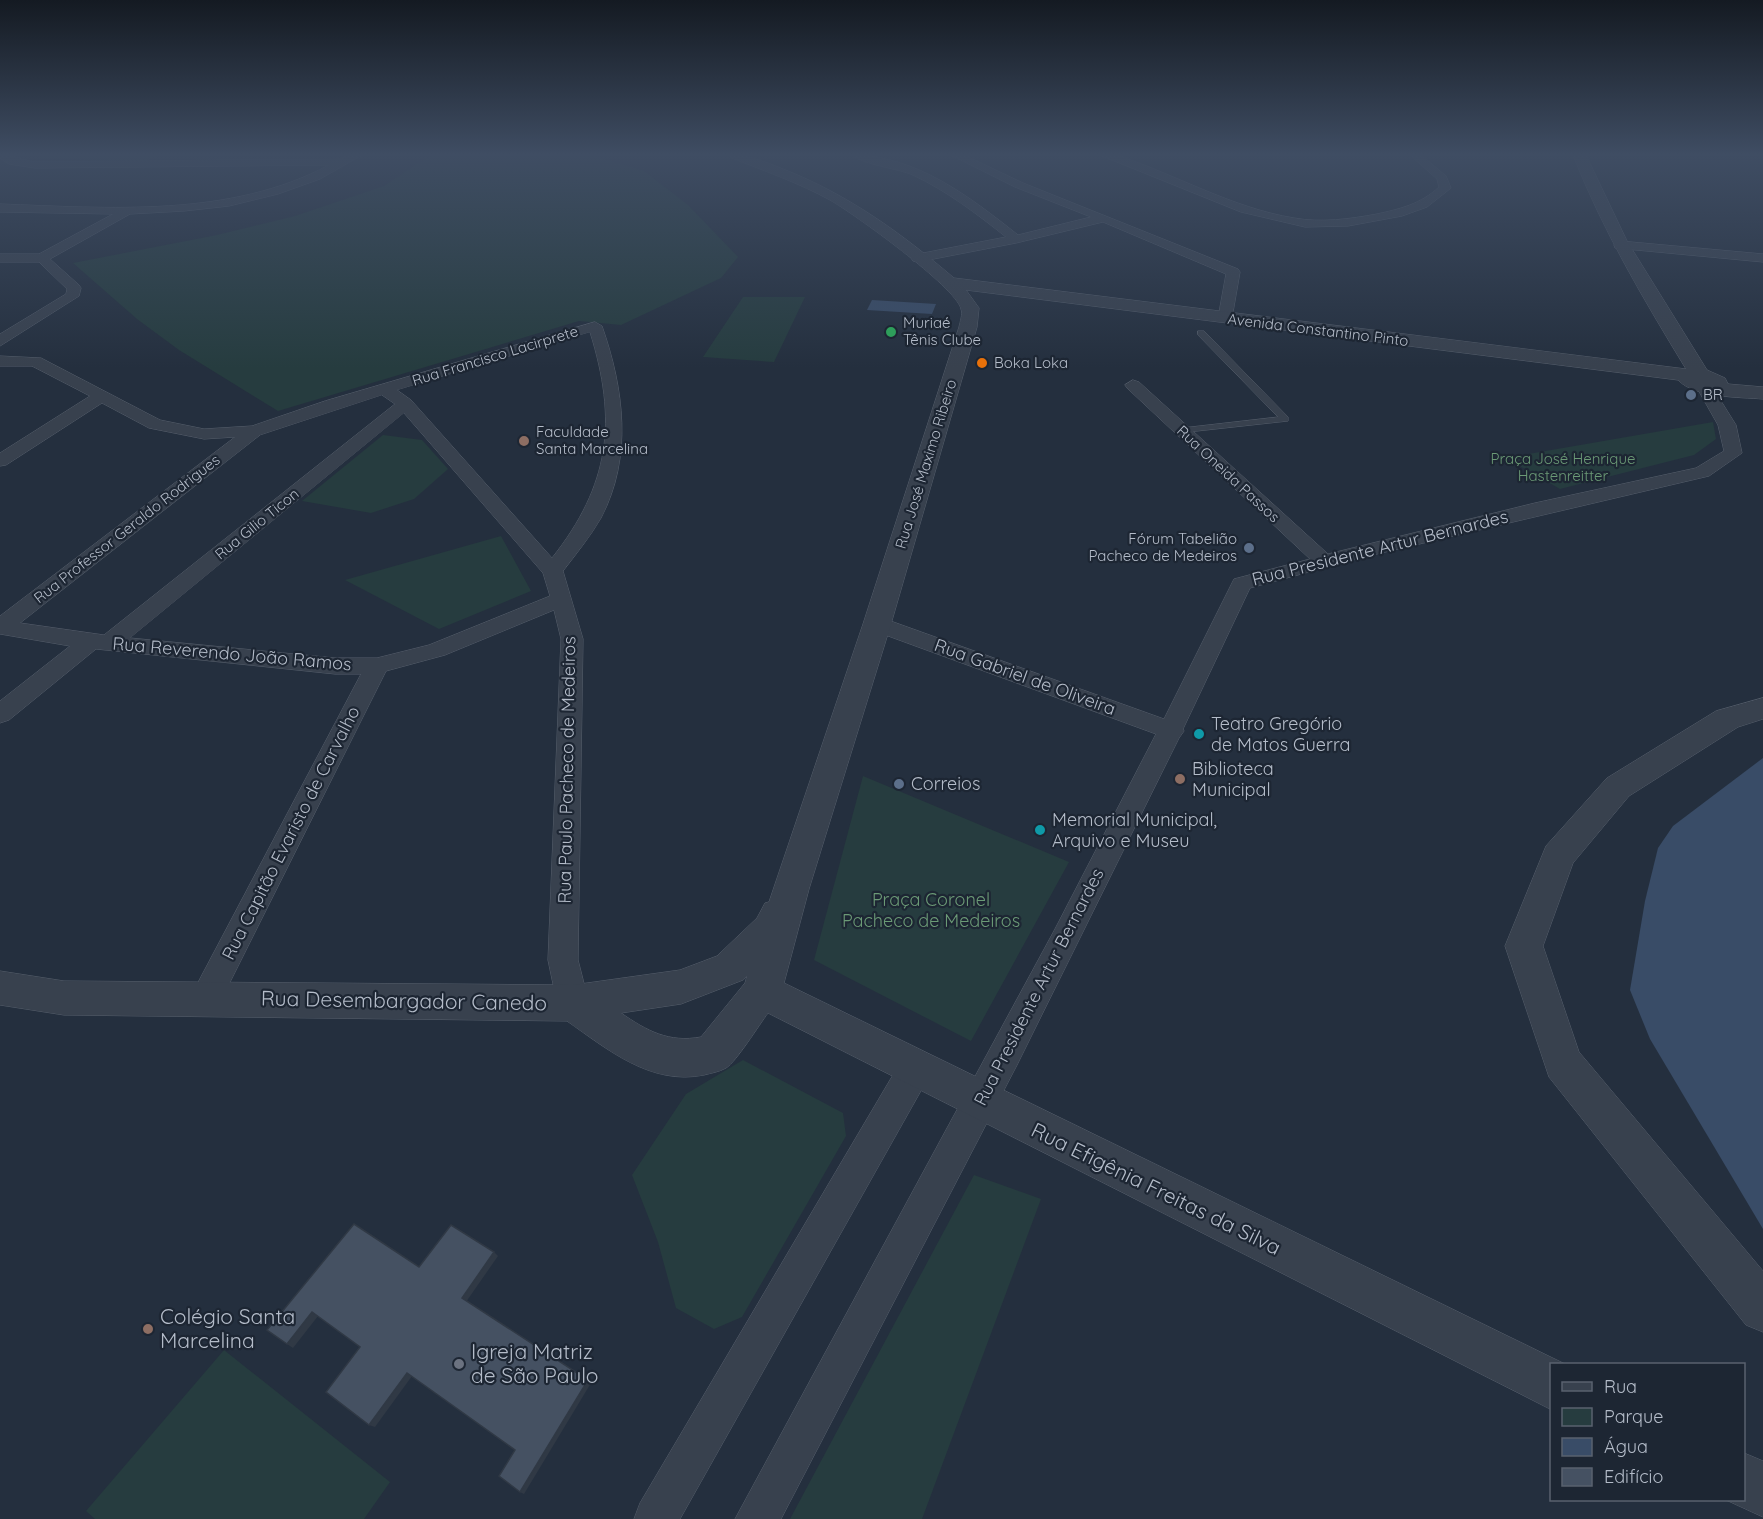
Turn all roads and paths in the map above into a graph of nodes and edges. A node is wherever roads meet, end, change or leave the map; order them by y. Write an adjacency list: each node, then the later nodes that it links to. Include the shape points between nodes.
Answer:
1 (100, 226): 10 (street)
2 (877, 226): 11 (street, Rua José Maximo Ribeiro)
3 (1000, 226): 7 (street)
4 (1071, 226): 7 (street)
5 (1123, 226): 16 (street, via 1233,272)
6 (1611, 226): 8 (street)
7 (1016, 239): 11 (street)
8 (1620, 245): 12 (street); 22 (street)
9 (0, 258): 10 (street)
10 (42, 258): 19 (street, via 74,288 72,296)
11 (918, 258): 13 (street, Rua José Maximo Ribeiro)
12 (1763, 258)
13 (949, 283): 16 (street, Avenida Constantino Pinto, via 1141,317); 35 (street, Rua José Maximo Ribeiro, via 980,308 968,327)
14 (1012, 309): 15 (street)
15 (1070, 317)
16 (1225, 318): 21 (street, Avenida Constantino Pinto)
17 (1181, 330): 18 (street, Avenida Constantino Pinto)
18 (1201, 333): 21 (street, Avenida Constantino Pinto); 29 (lane, via 1285,419)
19 (0, 341)
20 (0, 362): 27 (street, via 35,361)
21 (1656, 376): 22 (street, Avenida Constantino Pinto)
22 (1703, 381): 23 (street, Avenida Constantino Pinto); 26 (street, Avenida Constantino Pinto); 32 (street, Rua Presidente Artur Bernardes, via 1727,425 1733,453 1702,472)
23 (1763, 383)
24 (1133, 386): 29 (street, Rua Oneida Passos)
25 (385, 389): 28 (street, Rua Paulo Pacheco de Medeiros); 30 (street, Rua Francisco Lacirprete); 33 (street, Rua Francisco Lacirprete, via 595,326 616,413 610,466 595,511)
26 (1763, 393)
27 (102, 396): 30 (street, via 155,424 204,434); 31 (street)
28 (405, 405): 33 (street, Rua Paulo Pacheco de Medeiros); 37 (street, Rua Gilio Ticon)
29 (1182, 430): 32 (street, Rua Oneida Passos)
30 (254, 431): 36 (street, Rua Professor Geraldo Rodrigues)
31 (0, 461)
32 (1324, 561): 41 (street, Rua Presidente Artur Bernardes, via 1241,584)
33 (553, 571): 34 (street, Rua Paulo Pacheco de Medeiros)
34 (562, 599): 38 (street, Rua Reverendo João Ramos, via 437,650); 46 (street, Rua Paulo Pacheco de Medeiros, via 572,639 563,960)
35 (877, 624): 41 (street, Rua Gabriel de Oliveira); 42 (street, Rua José Maximo Ribeiro)
36 (0, 626): 37 (street, Rua Reverendo João Ramos)
37 (100, 642): 38 (street, Rua Reverendo João Ramos, via 335,666); 40 (street, Rua Gilio Ticon)
38 (378, 666): 45 (street, Rua Capitão Evaristo de Carvalho)
39 (1763, 708): 49 (street, via 1727,718 1618,787 1558,856 1524,946 1563,1063)
40 (0, 714)
41 (1172, 731): 48 (street, Rua Presidente Artur Bernardes)
42 (791, 889): 44 (street); 46 (street, via 770,929 730,968 681,987)
43 (0, 988): 45 (street, Rua Desembargador Canedo, via 64,998)
44 (762, 991): 46 (street, Rua Desembargador Canedo, via 713,1054 681,1059 647,1049); 47 (street, Rua Efigênia Freitas da Silva)
45 (205, 1000): 46 (street, Rua Desembargador Canedo)
46 (573, 1003)
47 (915, 1069): 48 (street, Rua Efigênia Freitas da Silva); 53 (street)
48 (980, 1102): 50 (street, Rua Efigênia Freitas da Silva); 54 (street, Rua Presidente Artur Bernardes)
49 (1763, 1308)
50 (1550, 1385)
51 (1745, 1481): 52 (street)
52 (1763, 1490)
53 (656, 1519)
54 (758, 1519)

